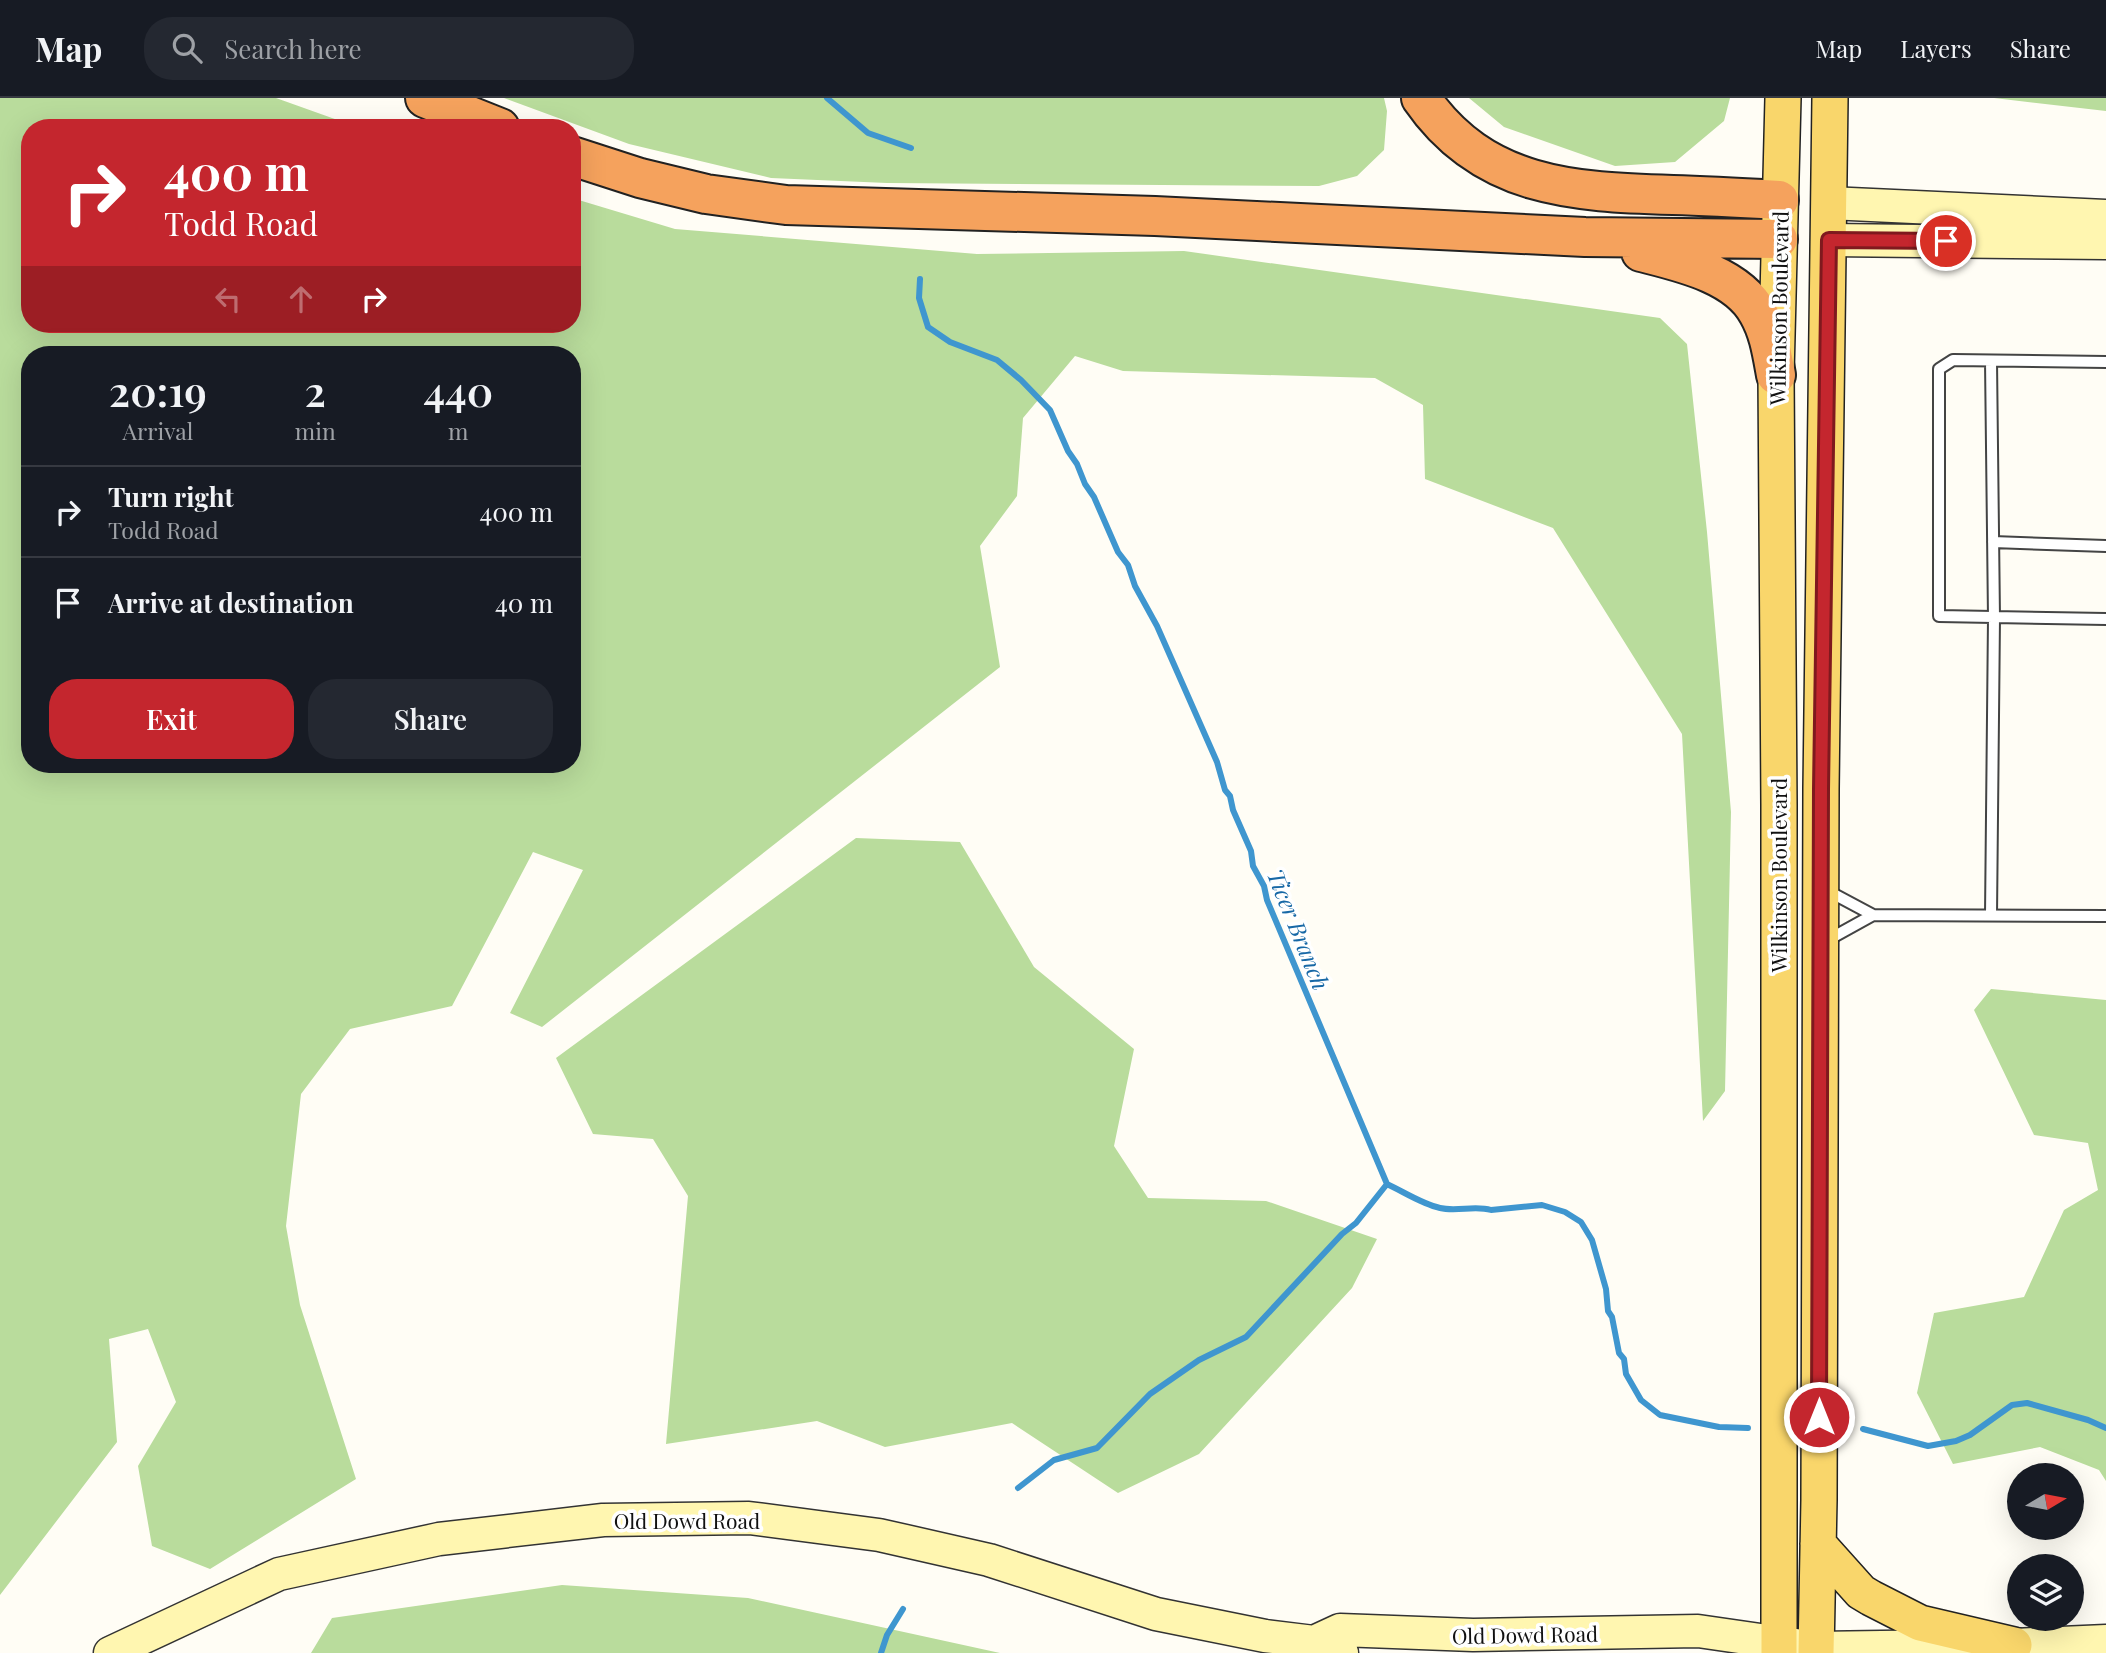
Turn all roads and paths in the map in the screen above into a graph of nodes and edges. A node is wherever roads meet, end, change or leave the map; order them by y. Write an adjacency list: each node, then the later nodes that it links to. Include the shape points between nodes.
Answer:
1 (425, 98): 5 (highway)
2 (1421, 98): 7 (highway, via 1462,145 1533,180 1578,190)
3 (1783, 98): 7 (main road, Wilkinson Boulevard)
4 (1830, 98): 8 (main road, Wilkinson Boulevard)
5 (478, 119)
6 (581, 159): 10 (highway, via 706,194 786,205 1155,216)
7 (1779, 200): 8 (main road); 11 (main road, Wilkinson Boulevard)
8 (1829, 203): 9 (street); 12 (main road, Wilkinson Boulevard)
9 (2106, 216)
10 (1585, 237): 11 (highway); 16 (highway, via 1683,263 1741,292 1758,311)
11 (1778, 239): 12 (main road); 16 (main road, Wilkinson Boulevard)
12 (1829, 240): 13 (street); 27 (main road, Wilkinson Boulevard)
13 (2106, 243)
14 (1991, 361): 15 (lane); 17 (lane, via 1952,360 1940,369 1945,395 1945,462); 21 (lane, via 1987,396)
15 (2106, 362)
16 (1776, 375): 36 (main road, Wilkinson Boulevard)
17 (1939, 488): 18 (lane); 19 (lane)
18 (1952, 489)
19 (1939, 511): 20 (lane); 25 (lane, via 1945,532 1939,616)
20 (1952, 511)
21 (1990, 537): 22 (lane); 24 (lane)
22 (2106, 547)
23 (1981, 556): 24 (lane)
24 (1993, 556): 25 (lane, via 1988,579)
25 (1994, 618): 26 (lane); 29 (lane)
26 (2106, 619)
27 (1821, 887): 28 (lane); 31 (main road, Wilkinson Boulevard)
28 (1873, 915): 29 (lane); 31 (lane)
29 (1991, 915): 30 (lane)
30 (2106, 916)
31 (1821, 944): 32 (main road, Wilkinson Boulevard)
32 (1818, 1544): 34 (main road, via 1871,1598 1920,1623); 37 (main road, Wilkinson Boulevard)
33 (2106, 1641): 34 (street, Old Dowd Road)
34 (2014, 1645): 37 (street, Old Dowd Road)
35 (1328, 1647): 36 (street, Old Dowd Road, via 1340,1630 1473,1636 1698,1631); 38 (street, Old Dowd Road, via 1156,1614 989,1560 879,1535 749,1518 603,1520 426,1542 279,1574)
36 (1779, 1648): 37 (street, Old Dowd Road)
37 (1816, 1651)
38 (110, 1653)

